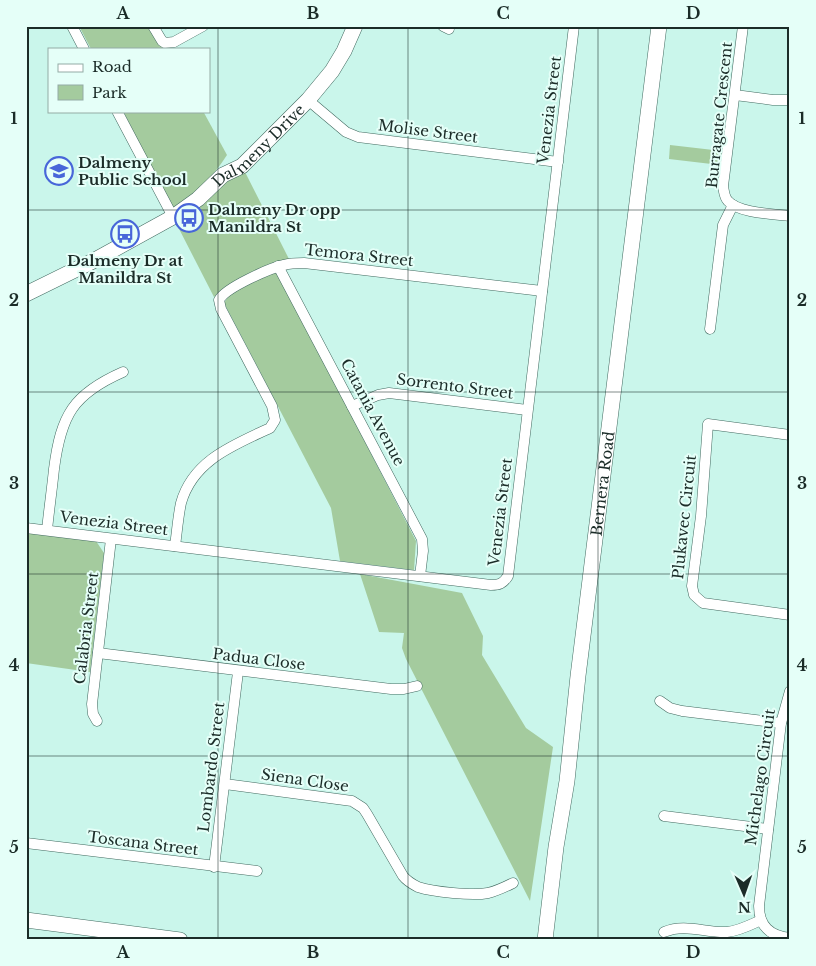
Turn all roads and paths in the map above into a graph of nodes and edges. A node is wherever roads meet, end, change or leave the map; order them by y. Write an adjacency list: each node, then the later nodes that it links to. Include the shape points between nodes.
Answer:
1 (72, 26): 8 (street)
2 (153, 26): 3 (street, via 162,41 169,43)
3 (203, 26)
4 (355, 26): 10 (main road, Dalmeny Drive, via 339,61)
5 (574, 26): 13 (street, Venezia Street)
6 (659, 26): 48 (main road, Bernera Road, via 567,781)
7 (743, 26): 9 (street, Burragate Crescent)
8 (83, 48)
9 (735, 95): 11 (street); 14 (street, Burragate Crescent, via 723,186 726,198)
10 (308, 100): 13 (street, Molise Street, via 346,132 358,137); 16 (main road, Dalmeny Drive, via 242,166 218,180)
11 (790, 100)
12 (118, 112): 16 (street)
13 (558, 162): 18 (street, Venezia Street)
14 (733, 205): 15 (street, Burragate Crescent); 20 (street, via 723,225)
15 (790, 216)
16 (173, 217): 19 (main road, Dalmeny Drive)
17 (278, 266): 18 (street, Temora Street, via 312,264); 22 (street, Catania Avenue); 28 (street, Temora Street, via 228,291 219,300 274,412 274,423 215,456 198,472 181,504)
18 (542, 292): 23 (street, Venezia Street)
19 (26, 294)
20 (710, 329)
21 (124, 372): 26 (street, via 85,394 72,408 62,427)
22 (352, 406): 23 (street, Sorrento Street, via 390,393); 29 (street, Catania Avenue, via 422,539)
23 (527, 410): 29 (street, Venezia Street, via 505,581 490,585)
24 (790, 435): 30 (street, Plukavec Circuit, via 708,424 692,586 694,595 703,603)
25 (26, 528): 26 (street, Venezia Street)
26 (47, 530): 27 (street, Venezia Street)
27 (111, 538): 28 (street, Venezia Street); 31 (street, Calabria Street)
28 (175, 546): 29 (street, Venezia Street)
29 (420, 576)
30 (790, 615)
31 (98, 653): 32 (street, Padua Close); 36 (street, Calabria Street, via 92,704)
32 (238, 672): 33 (street, Padua Close, via 391,689); 38 (street, Lombardo Street)
33 (417, 686)
34 (790, 691): 37 (street, Michelago Circuit)
35 (660, 701): 37 (street, via 682,711)
36 (97, 721)
37 (781, 723): 40 (street, Michelago Circuit)
38 (225, 784): 42 (street, Lombardo Street); 44 (street, Siena Close, via 352,800 363,808 406,880 419,887 481,894)
39 (664, 816): 40 (street)
40 (768, 829): 46 (street, Michelago Circuit, via 759,906)
41 (26, 843): 42 (street, Toscana Street)
42 (214, 866): 43 (street, Toscana Street)
43 (256, 871)
44 (513, 883)
45 (26, 920): 50 (main road)
46 (761, 920): 47 (street, via 728,932 685,928); 49 (street, via 770,932)
47 (664, 932)
48 (544, 937)
49 (790, 938)
50 (180, 940)

